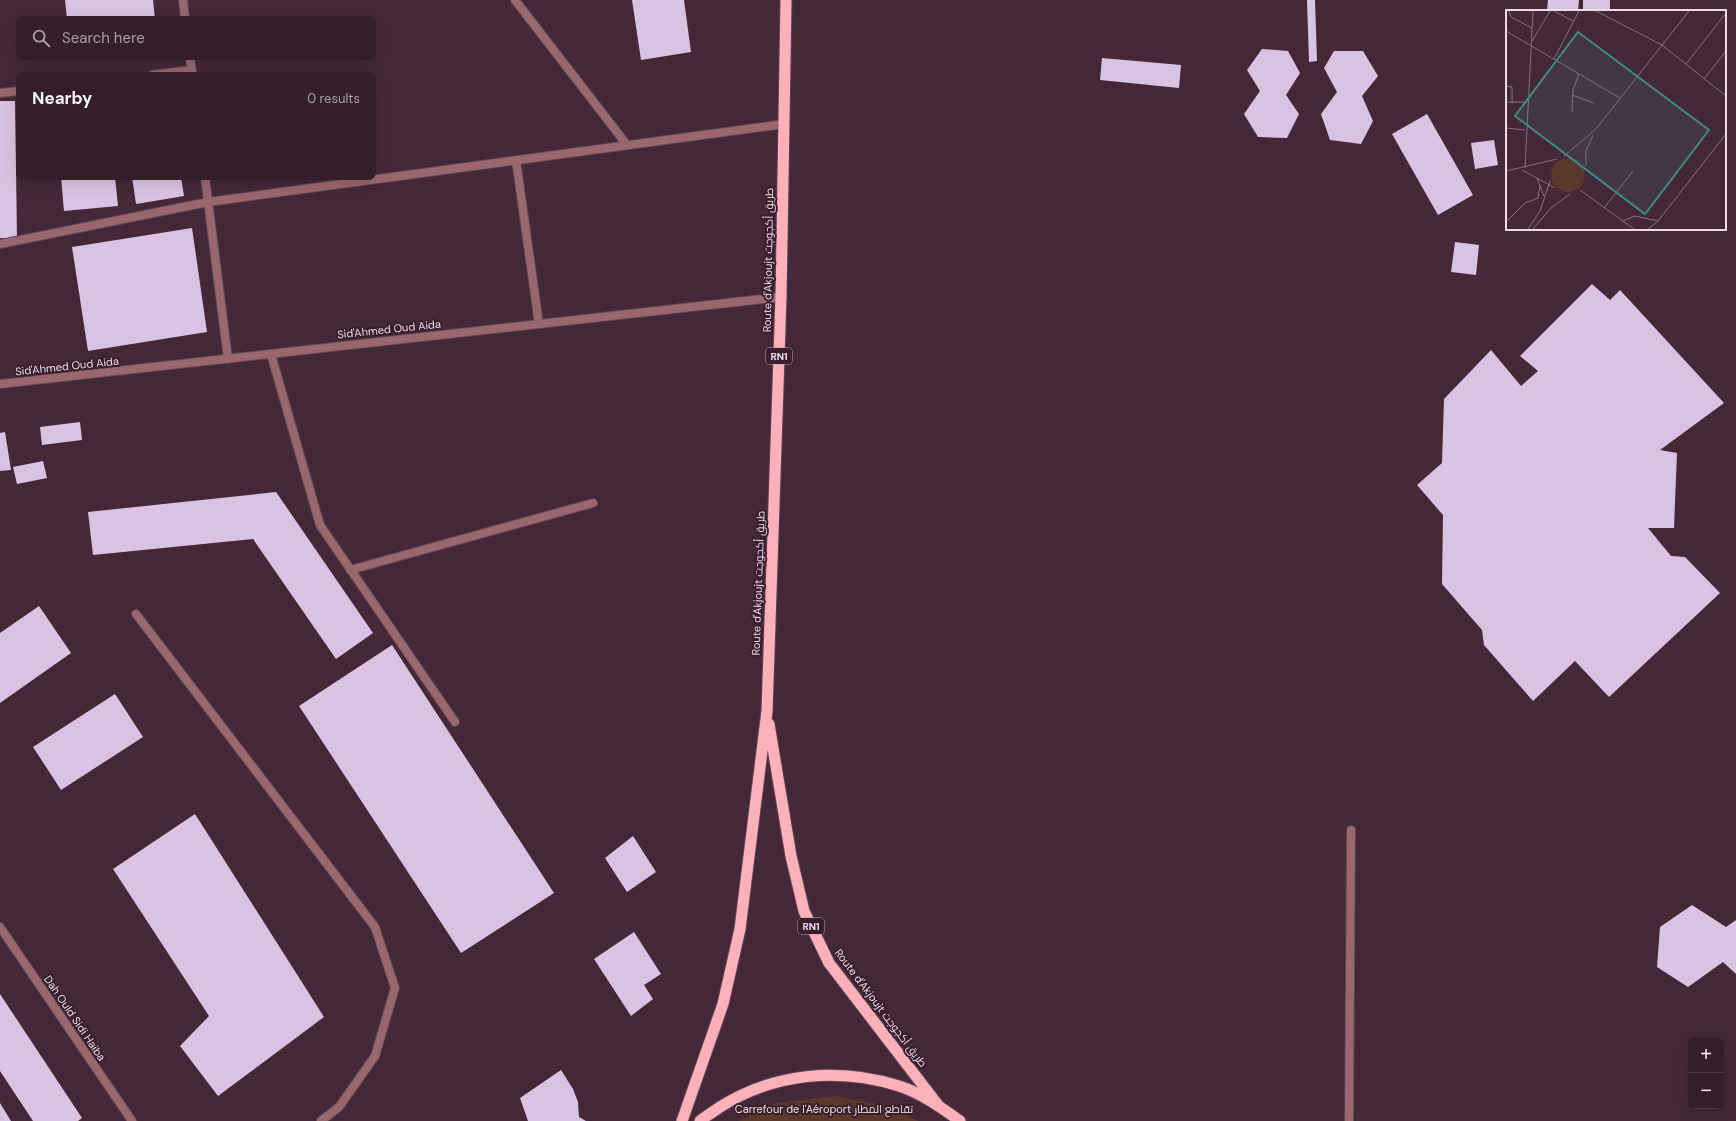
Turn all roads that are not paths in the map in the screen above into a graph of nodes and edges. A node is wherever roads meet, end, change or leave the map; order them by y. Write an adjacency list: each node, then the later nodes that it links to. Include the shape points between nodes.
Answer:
1 (183, 0): 4 (street)
2 (515, 0): 10 (street)
3 (786, 0): 9 (highway, Route d'Akjoujt طريق أكجوجت / RN1)
4 (185, 16)
5 (190, 60): 6 (street)
6 (192, 72)
7 (16, 91): 8 (street)
8 (0, 93)
9 (784, 124): 10 (street); 17 (highway, Route d'Akjoujt طريق أكجوجت / RN1)
10 (627, 145): 11 (street)
11 (516, 160): 12 (street); 18 (street)
12 (376, 179)
13 (205, 180): 15 (street)
14 (369, 180): 15 (street)
15 (208, 202): 16 (street); 20 (street)
16 (0, 244)
17 (781, 297): 18 (street, Sid'Ahmed Oud Aida); 25 (highway, Route d'Akjoujt طريق أكجوجت / RN1)
18 (539, 324): 19 (street, Sid'Ahmed Oud Aida)
19 (271, 354): 20 (street, Sid'Ahmed Oud Aida); 23 (street, via 320,525)
20 (228, 358): 21 (street, Sid'Ahmed Oud Aida)
21 (0, 384)
22 (593, 503): 23 (street)
23 (350, 570): 26 (street)
24 (136, 614): 31 (street, via 375,927 395,988 374,1056 339,1107)
25 (767, 711): 29 (highway, Route d'Akjoujt طريق أكجوجت / RN1, via 791,856 804,911 829,963); 32 (highway, Route d'Akjoujt طريق أكجوجت / RN1, via 740,929 723,1004)
26 (455, 722)
27 (1351, 830): 35 (street)
28 (1, 932): 30 (street, Dah Ould Sidi Haiba)
29 (938, 1105): 33 (highway, via 900,1086 860,1076 818,1074 776,1081 744,1094); 34 (highway)
30 (132, 1121)
31 (321, 1121)
32 (682, 1121)
33 (700, 1121)
34 (960, 1121)
35 (1349, 1121)

